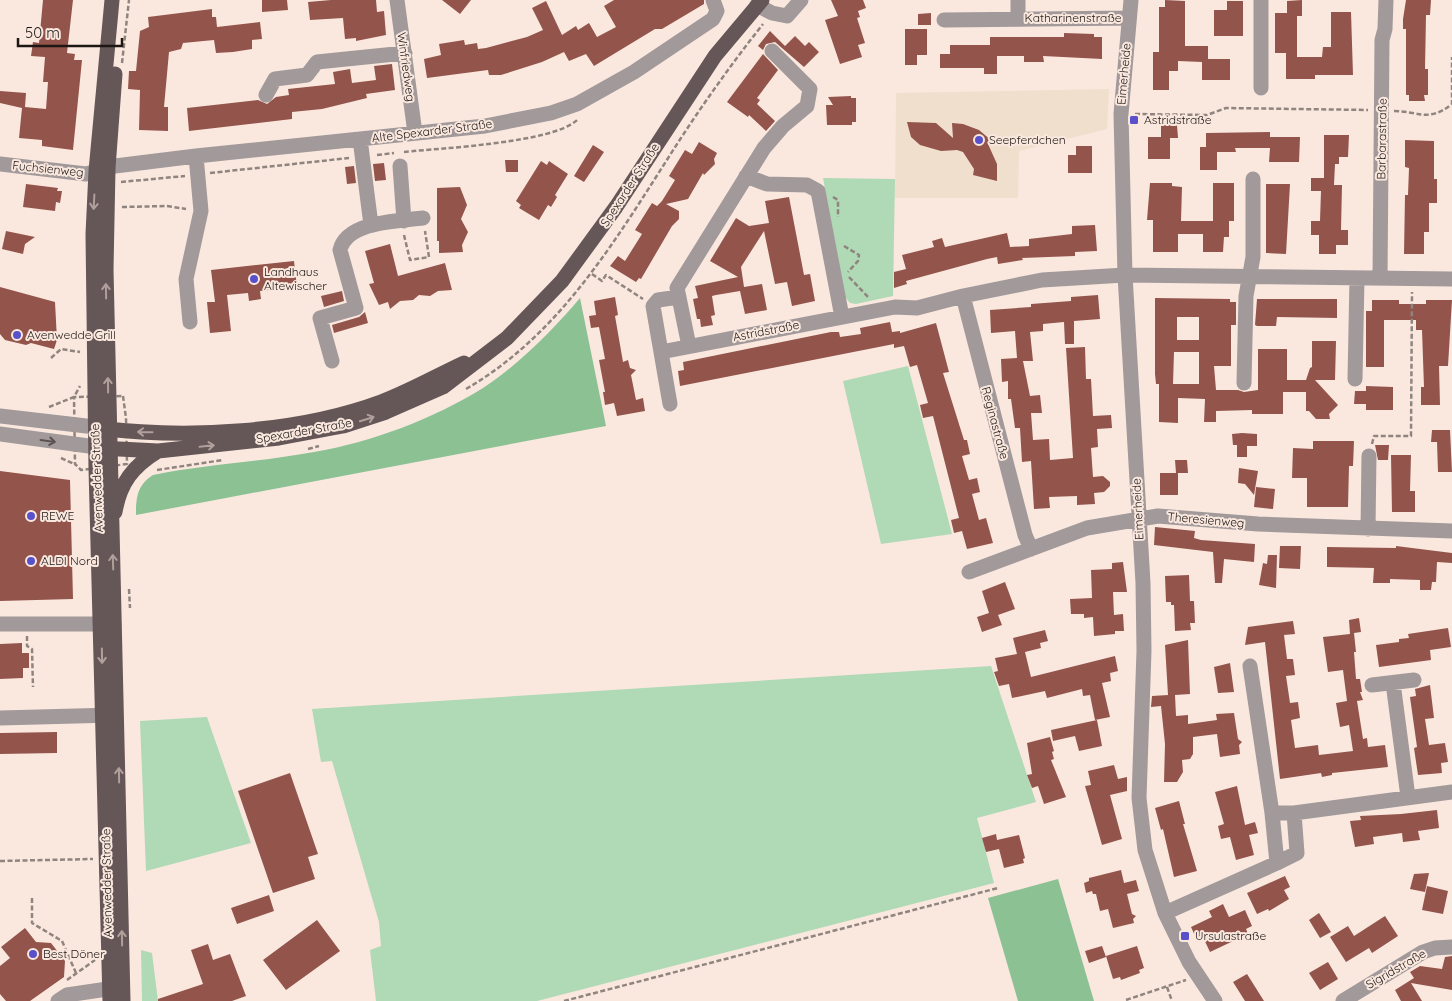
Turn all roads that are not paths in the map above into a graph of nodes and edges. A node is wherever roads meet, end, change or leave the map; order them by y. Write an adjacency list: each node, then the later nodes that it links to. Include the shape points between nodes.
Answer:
1 (112, 0): 23 (main road, Avenwedder Straße)
2 (121, 0): 23 (main road, Avenwedder Straße)
3 (397, 0): 15 (street, Winfriedweg)
4 (801, 0): 10 (street, via 787,16 772,13)
5 (1018, 0): 11 (street, Katharinenstraße)
6 (1131, 0): 12 (street, Eimerheide)
7 (1261, 0): 16 (street)
8 (1386, 0): 32 (street, Barbarastraße, via 1382,40)
9 (714, 2): 18 (street, Alte Spexarder Straße, via 717,12 713,19 634,72 577,104 551,113 485,126)
10 (759, 2): 40 (main road, Spexarder Straße, via 715,56 568,274 507,338)
11 (1018, 18): 12 (street, Katharinenstraße); 13 (street, Katharinenstraße)
12 (1129, 18): 29 (street, Eimerheide, via 1121,114)
13 (944, 20)
14 (772, 50): 24 (street, via 810,89 807,106 783,126)
15 (405, 53): 17 (street, via 316,62 308,75 275,78); 18 (street, Winfriedweg)
16 (1260, 88)
17 (266, 95)
18 (415, 133): 19 (street, Alte Spexarder Straße)
19 (360, 139): 20 (street, Alte Spexarder Straße); 28 (street)
20 (196, 156): 23 (street, Alte Spexarder Straße); 37 (street, via 201,211 186,279)
21 (0, 164): 23 (street, Fuchsienweg, via 86,174)
22 (400, 166): 27 (street)
23 (102, 170): 46 (main road, Avenwedder Straße, via 106,270)
24 (746, 176): 35 (street, via 677,288); 36 (street, via 767,184 807,185 818,191)
25 (1253, 179): 30 (street)
26 (423, 218): 27 (street)
27 (402, 221): 28 (street)
28 (371, 225): 41 (street, via 348,236 340,250 356,308 320,318)
29 (1125, 275): 30 (street, Astridstraße); 34 (street, Astridstraße, via 1042,280); 51 (street, Eimerheide)
30 (1249, 276): 31 (street, Astridstraße); 43 (street)
31 (1357, 278): 32 (street, Astridstraße); 42 (street)
32 (1380, 278): 33 (street, Astridstraße)
33 (1452, 279)
34 (962, 296): 36 (street, Astridstraße, via 918,308 895,307); 55 (street, Reginastraße)
35 (679, 297): 38 (street); 39 (street, via 658,300 652,306)
36 (842, 317): 38 (street, Astridstraße)
37 (190, 322)
38 (689, 346): 39 (street, Astridstraße)
39 (661, 352): 44 (street)
40 (482, 356): 46 (main road, Spexarder Straße, one-way to 46, via 382,402 308,421 181,433); 49 (main road, Spexarder Straße, one-way to 40, via 279,438 343,426 386,412 443,387)
41 (332, 361)
42 (1355, 379)
43 (1244, 383)
44 (670, 404)
45 (0, 416): 46 (street)
46 (102, 428): 48 (main road, Avenwedder Straße)
47 (0, 434): 48 (street, one-way to 48)
48 (102, 448): 49 (main road, Spexarder Straße); 54 (main road, Avenwedder Straße); 58 (main road, Avenwedder Straße)
49 (158, 451): 54 (main road, via 125,479 116,503)
50 (1369, 456): 52 (street)
51 (1139, 518): 52 (street, Theresienweg, via 1158,516); 55 (street, Theresienweg, via 1087,528); 70 (street, Eimerheide, via 1144,645 1139,798 1145,850)
52 (1368, 529): 53 (street, Theresienweg)
53 (1452, 531)
54 (112, 534): 58 (main road, Avenwedder Straße, one-way to 54)
55 (1031, 549): 56 (street, Theresienweg)
56 (969, 572)
57 (0, 624): 58 (street)
58 (108, 624): 63 (main road, Avenwedder Straße)
59 (1250, 666): 67 (street)
60 (1414, 680): 61 (street)
61 (1393, 683): 62 (street); 66 (street)
62 (1372, 685)
63 (111, 715): 64 (street); 72 (main road, Avenwedder Straße)
64 (0, 718)
65 (1452, 792): 66 (street)
66 (1408, 798): 68 (street)
67 (1272, 813): 68 (street); 69 (street)
68 (1294, 813): 69 (street, via 1297,853)
69 (1277, 863): 70 (street)
70 (1165, 913): 74 (street, Eimerheide)
71 (1452, 947): 75 (street, Sigridstraße, via 1423,952)
72 (116, 994): 73 (street, via 67,995)
73 (58, 1001)
74 (1215, 1001)
75 (1343, 1001)

